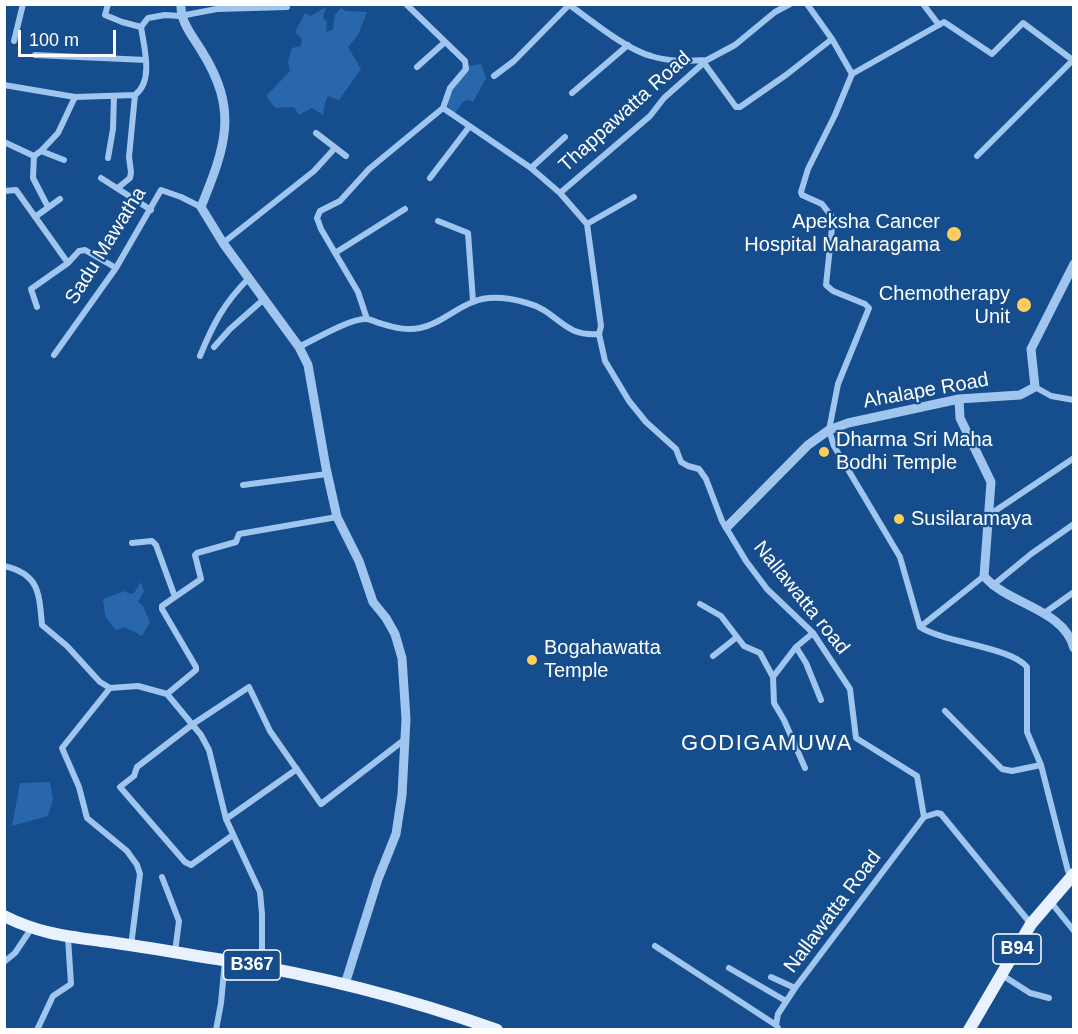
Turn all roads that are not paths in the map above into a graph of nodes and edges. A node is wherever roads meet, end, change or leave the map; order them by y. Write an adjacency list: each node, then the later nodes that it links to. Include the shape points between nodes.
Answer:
1 (23, 4): 15 (street)
2 (108, 4): 13 (street, via 105,15)
3 (181, 4): 11 (street)
4 (406, 4): 16 (street)
5 (790, 4): 10 (street, Thappawatta Road)
6 (922, 4): 12 (street)
7 (569, 5): 17 (street); 24 (street)
8 (811, 5): 14 (street)
9 (287, 7): 11 (street, via 217,9)
10 (781, 7): 21 (street, Thappawatta Road, via 735,45)
11 (180, 16): 13 (street, via 148,18); 51 (street, via 213,68 225,106 224,142)
12 (939, 25): 20 (street, via 944,22 992,54 1023,23); 23 (street)
13 (141, 27): 19 (street)
14 (832, 39): 21 (street, via 740,107); 23 (street)
15 (14, 41)
16 (445, 42): 22 (street); 30 (street, via 465,61 465,69 450,88)
17 (628, 45): 21 (street, via 651,56); 26 (street)
18 (35, 54): 19 (street)
19 (146, 60): 27 (street, via 144,85)
20 (1073, 61): 39 (street)
21 (706, 62): 47 (street, Thappawatta Road, via 664,98 650,117)
22 (417, 67)
23 (852, 74): 75 (street, via 801,192 822,204 833,218 826,285 869,308 838,384)
24 (494, 76)
25 (4, 85): 29 (street)
26 (572, 93)
27 (135, 95): 28 (street); 45 (street, via 129,157 132,172)
28 (114, 96): 29 (street); 40 (street)
29 (75, 97): 36 (street, via 58,133)
30 (443, 108): 31 (street, Thappawatta Road); 58 (street, via 369,169 340,201 320,211 317,218)
31 (469, 127): 42 (street, Thappawatta Road); 44 (street)
32 (316, 133): 35 (street)
33 (565, 136): 42 (street)
34 (4, 142): 37 (street)
35 (335, 148): 38 (street); 57 (street, via 314,171)
36 (41, 151): 37 (street); 41 (street)
37 (34, 156): 50 (street, via 33,178)
38 (346, 156)
39 (976, 156)
40 (108, 158)
41 (64, 160)
42 (531, 168): 47 (street, Thappawatta Road)
43 (102, 178): 45 (street)
44 (430, 178)
45 (119, 187): 53 (street)
46 (4, 191): 54 (street, via 16,190)
47 (560, 193): 56 (street)
48 (634, 197): 56 (street)
49 (60, 199): 50 (street)
50 (48, 207): 54 (street)
51 (201, 207): 53 (street, Sadu Mawatha, via 161,190); 57 (street)
52 (405, 209): 58 (street)
53 (151, 210): 61 (street, Sadu Mawatha)
54 (35, 217): 59 (street)
55 (438, 221): 64 (street, via 468,233)
56 (587, 224): 67 (street)
57 (223, 243): 62 (street)
58 (335, 253): 66 (street, via 358,292)
59 (68, 263): 61 (street, via 85,250); 65 (street, via 31,289)
60 (1074, 264): 72 (street, via 1031,349)
61 (116, 268): 70 (street, Sadu Mawatha)
62 (249, 278): 63 (street); 71 (street, via 221,310)
63 (264, 299): 68 (street); 69 (street)
64 (473, 301): 66 (street, via 442,320 419,328 397,329); 67 (street, via 497,298 527,303 545,310 566,328 586,335)
65 (37, 307)
66 (367, 319): 69 (street, via 353,321)
67 (599, 334): 82 (street, Nallawatta road, via 605,361 628,401 676,449 681,462 699,468)
68 (214, 347)
69 (299, 347): 77 (street, via 308,365)
70 (54, 355)
71 (200, 356)
72 (1035, 387): 73 (street, Ahalape Road, via 1020,395); 74 (street, via 1051,396)
73 (959, 399): 75 (street, Ahalape Road); 79 (street, via 960,418 991,482)
74 (1074, 400)
75 (829, 430): 82 (street, Ahalape Road, via 807,445); 91 (street, via 834,446 900,557)
76 (1074, 458): 79 (street)
77 (327, 474): 78 (street); 80 (street)
78 (243, 485)
79 (989, 515): 85 (street)
80 (337, 517): 88 (street, via 239,534 236,542 196,553 201,579); 103 (street, via 359,561 373,602 390,626 400,650)
81 (1074, 524): 86 (street)
82 (727, 527): 92 (street, Nallawatta road, via 767,589)
83 (132, 543): 88 (street, via 156,545)
84 (4, 566): 98 (street, via 21,570 32,580 39,593 42,625)
85 (984, 576): 86 (street); 91 (street)
86 (992, 586): 90 (street)
87 (1074, 592): 90 (street)
88 (175, 597): 99 (street, via 162,609 196,670)
89 (700, 604): 93 (street, via 721,616)
90 (1044, 614): 95 (street, via 1060,626)
91 (920, 627): 104 (street, via 931,634 983,647 1027,667 1027,732)
92 (813, 633): 94 (street); 107 (street, Nallawatta road, via 850,689 856,738 917,776)
93 (737, 637): 96 (street); 97 (street, via 744,646 760,653)
94 (796, 647): 97 (street); 100 (street)
95 (1074, 648)
96 (713, 657)
97 (773, 676): 105 (street, via 774,703)
98 (110, 688): 99 (street, via 138,686); 118 (street, via 62,748 87,818 127,851 137,865 140,874)
99 (167, 694): 102 (street)
100 (821, 700)
101 (945, 711): 104 (street, via 1002,769 1012,771)
102 (193, 724): 106 (street, via 249,687 270,731); 108 (street, via 208,750); 109 (street, via 137,767 134,776 120,787 191,865)
103 (404, 740): 106 (street, via 321,804); 127 (street, via 396,834)
104 (1041, 765): 110 (street)
105 (805, 768)
106 (297, 770): 108 (street)
107 (924, 817): 114 (street, via 941,814); 128 (street, Nallawatta Road)
108 (226, 819): 109 (street)
109 (233, 835): 123 (street, via 260,892)
110 (1072, 875): 112 (main road, B94)
111 (162, 877): 120 (street, via 179,921)
112 (1049, 900): 114 (main road, B94); 116 (street)
113 (4, 916): 115 (main road, B367)
114 (1031, 924): 125 (main road, B94)
115 (31, 928): 117 (main road, B367); 122 (street)
116 (1074, 931)
117 (68, 938): 118 (main road, B367); 132 (street, via 71,984 53,996)
118 (131, 946): 120 (main road, B367)
119 (655, 946): 131 (street)
120 (175, 953): 121 (main road, B367)
121 (225, 960): 123 (main road, B367); 133 (street)
122 (4, 962)
123 (262, 967): 127 (main road, B367)
124 (729, 968): 130 (street)
125 (1002, 975): 129 (street, via 1030,993); 135 (main road, B94)
126 (771, 977): 128 (street)
127 (345, 984): 134 (main road, B367)
128 (795, 988): 130 (street, Nallawatta Road)
129 (1049, 998)
130 (786, 1001): 131 (street, Nallawatta Road, via 778,1014)
131 (777, 1027)
132 (37, 1029)
133 (216, 1029)
134 (497, 1029)
135 (969, 1029)

